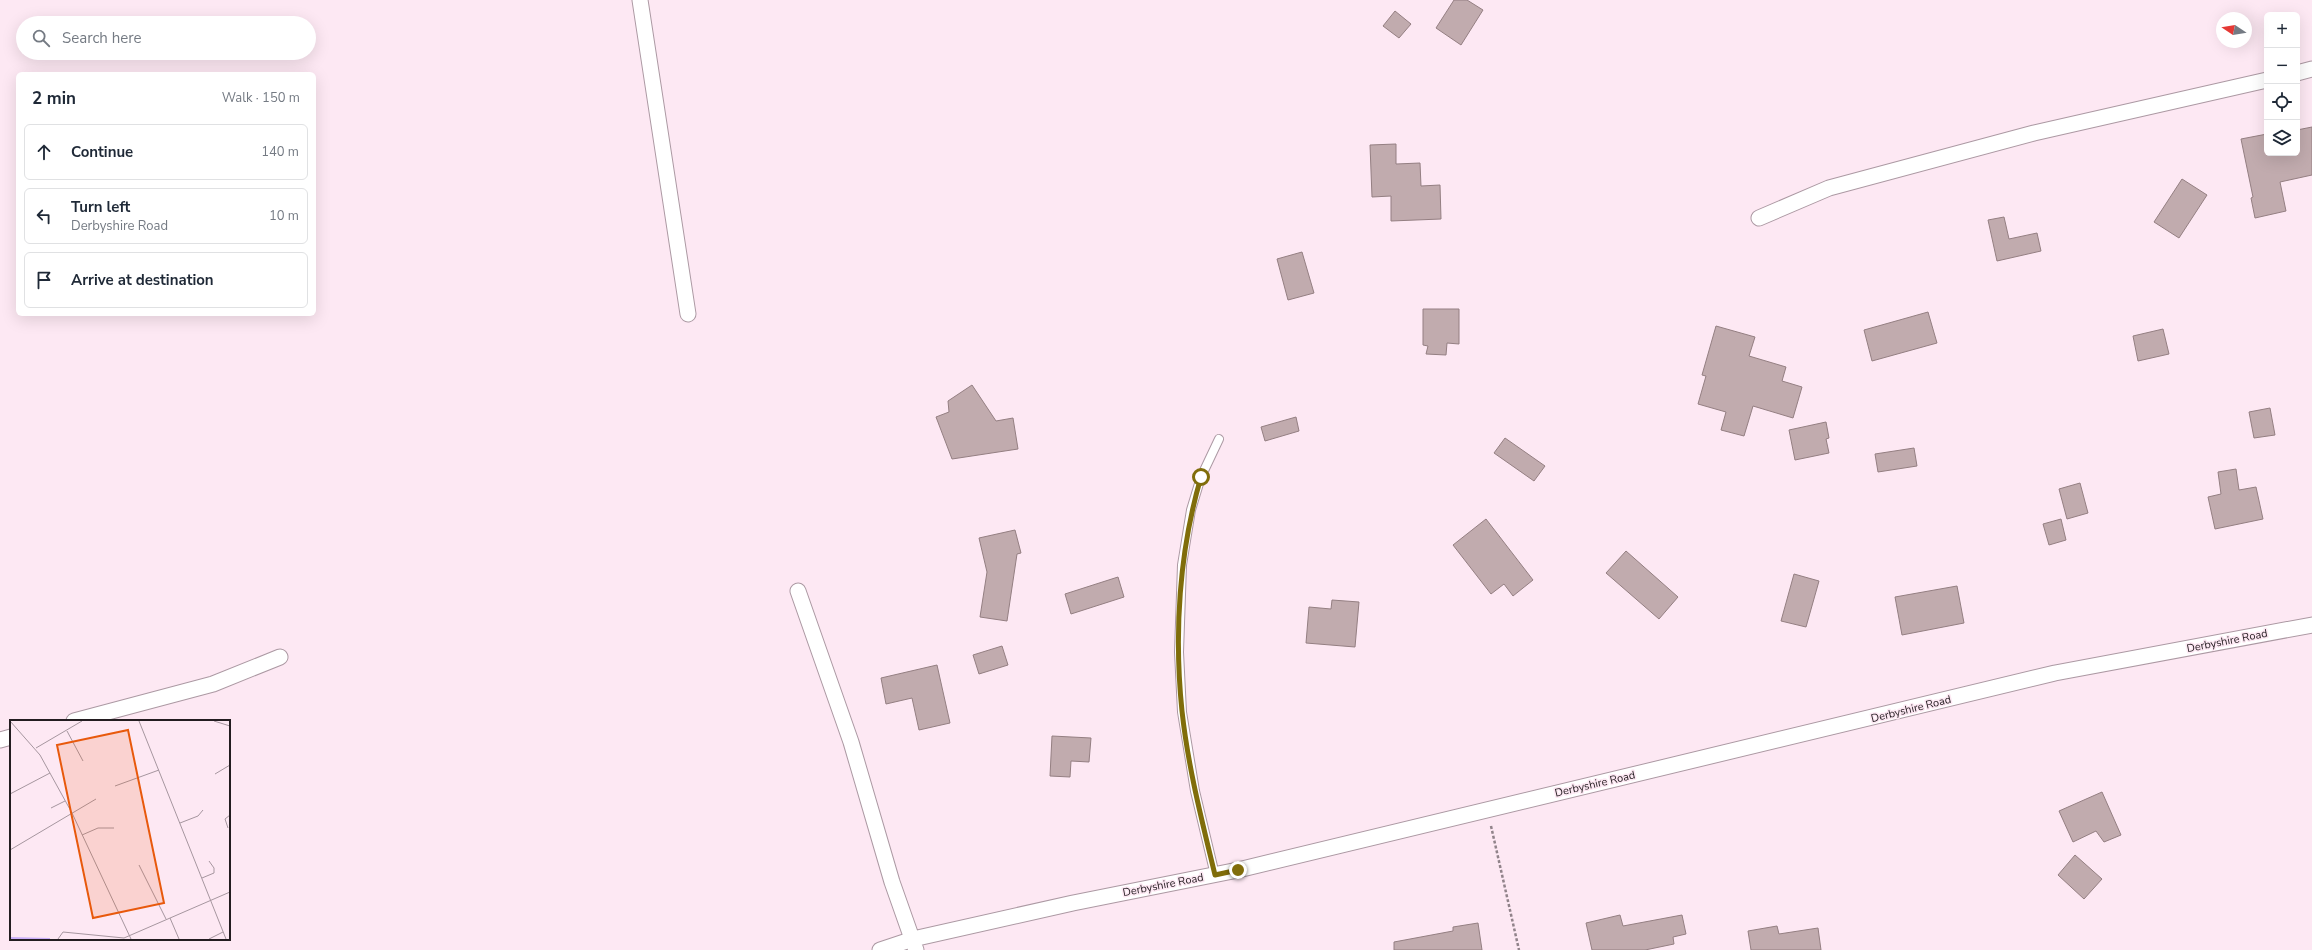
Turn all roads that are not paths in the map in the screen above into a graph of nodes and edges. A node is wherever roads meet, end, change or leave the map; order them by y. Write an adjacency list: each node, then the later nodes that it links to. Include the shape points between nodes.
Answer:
1 (640, 0): 6 (street)
2 (2312, 70): 3 (street)
3 (2300, 72)
4 (2264, 81): 5 (street, via 2034,133 1829,188)
5 (1759, 218)
6 (688, 314)
7 (1219, 439): 14 (lane, via 1201,477 1191,510 1182,565 1179,652 1182,712 1195,791)
8 (798, 591): 15 (street, via 851,742 892,882)
9 (2312, 625): 14 (street, Derbyshire Road, via 2055,673)
10 (280, 657): 11 (street, via 213,684)
11 (78, 720)
12 (10, 737): 13 (street)
13 (0, 740)
14 (1215, 875): 15 (street, Derbyshire Road, via 1073,903)
15 (915, 945): 16 (street, Derbyshire Road)
16 (880, 950)

